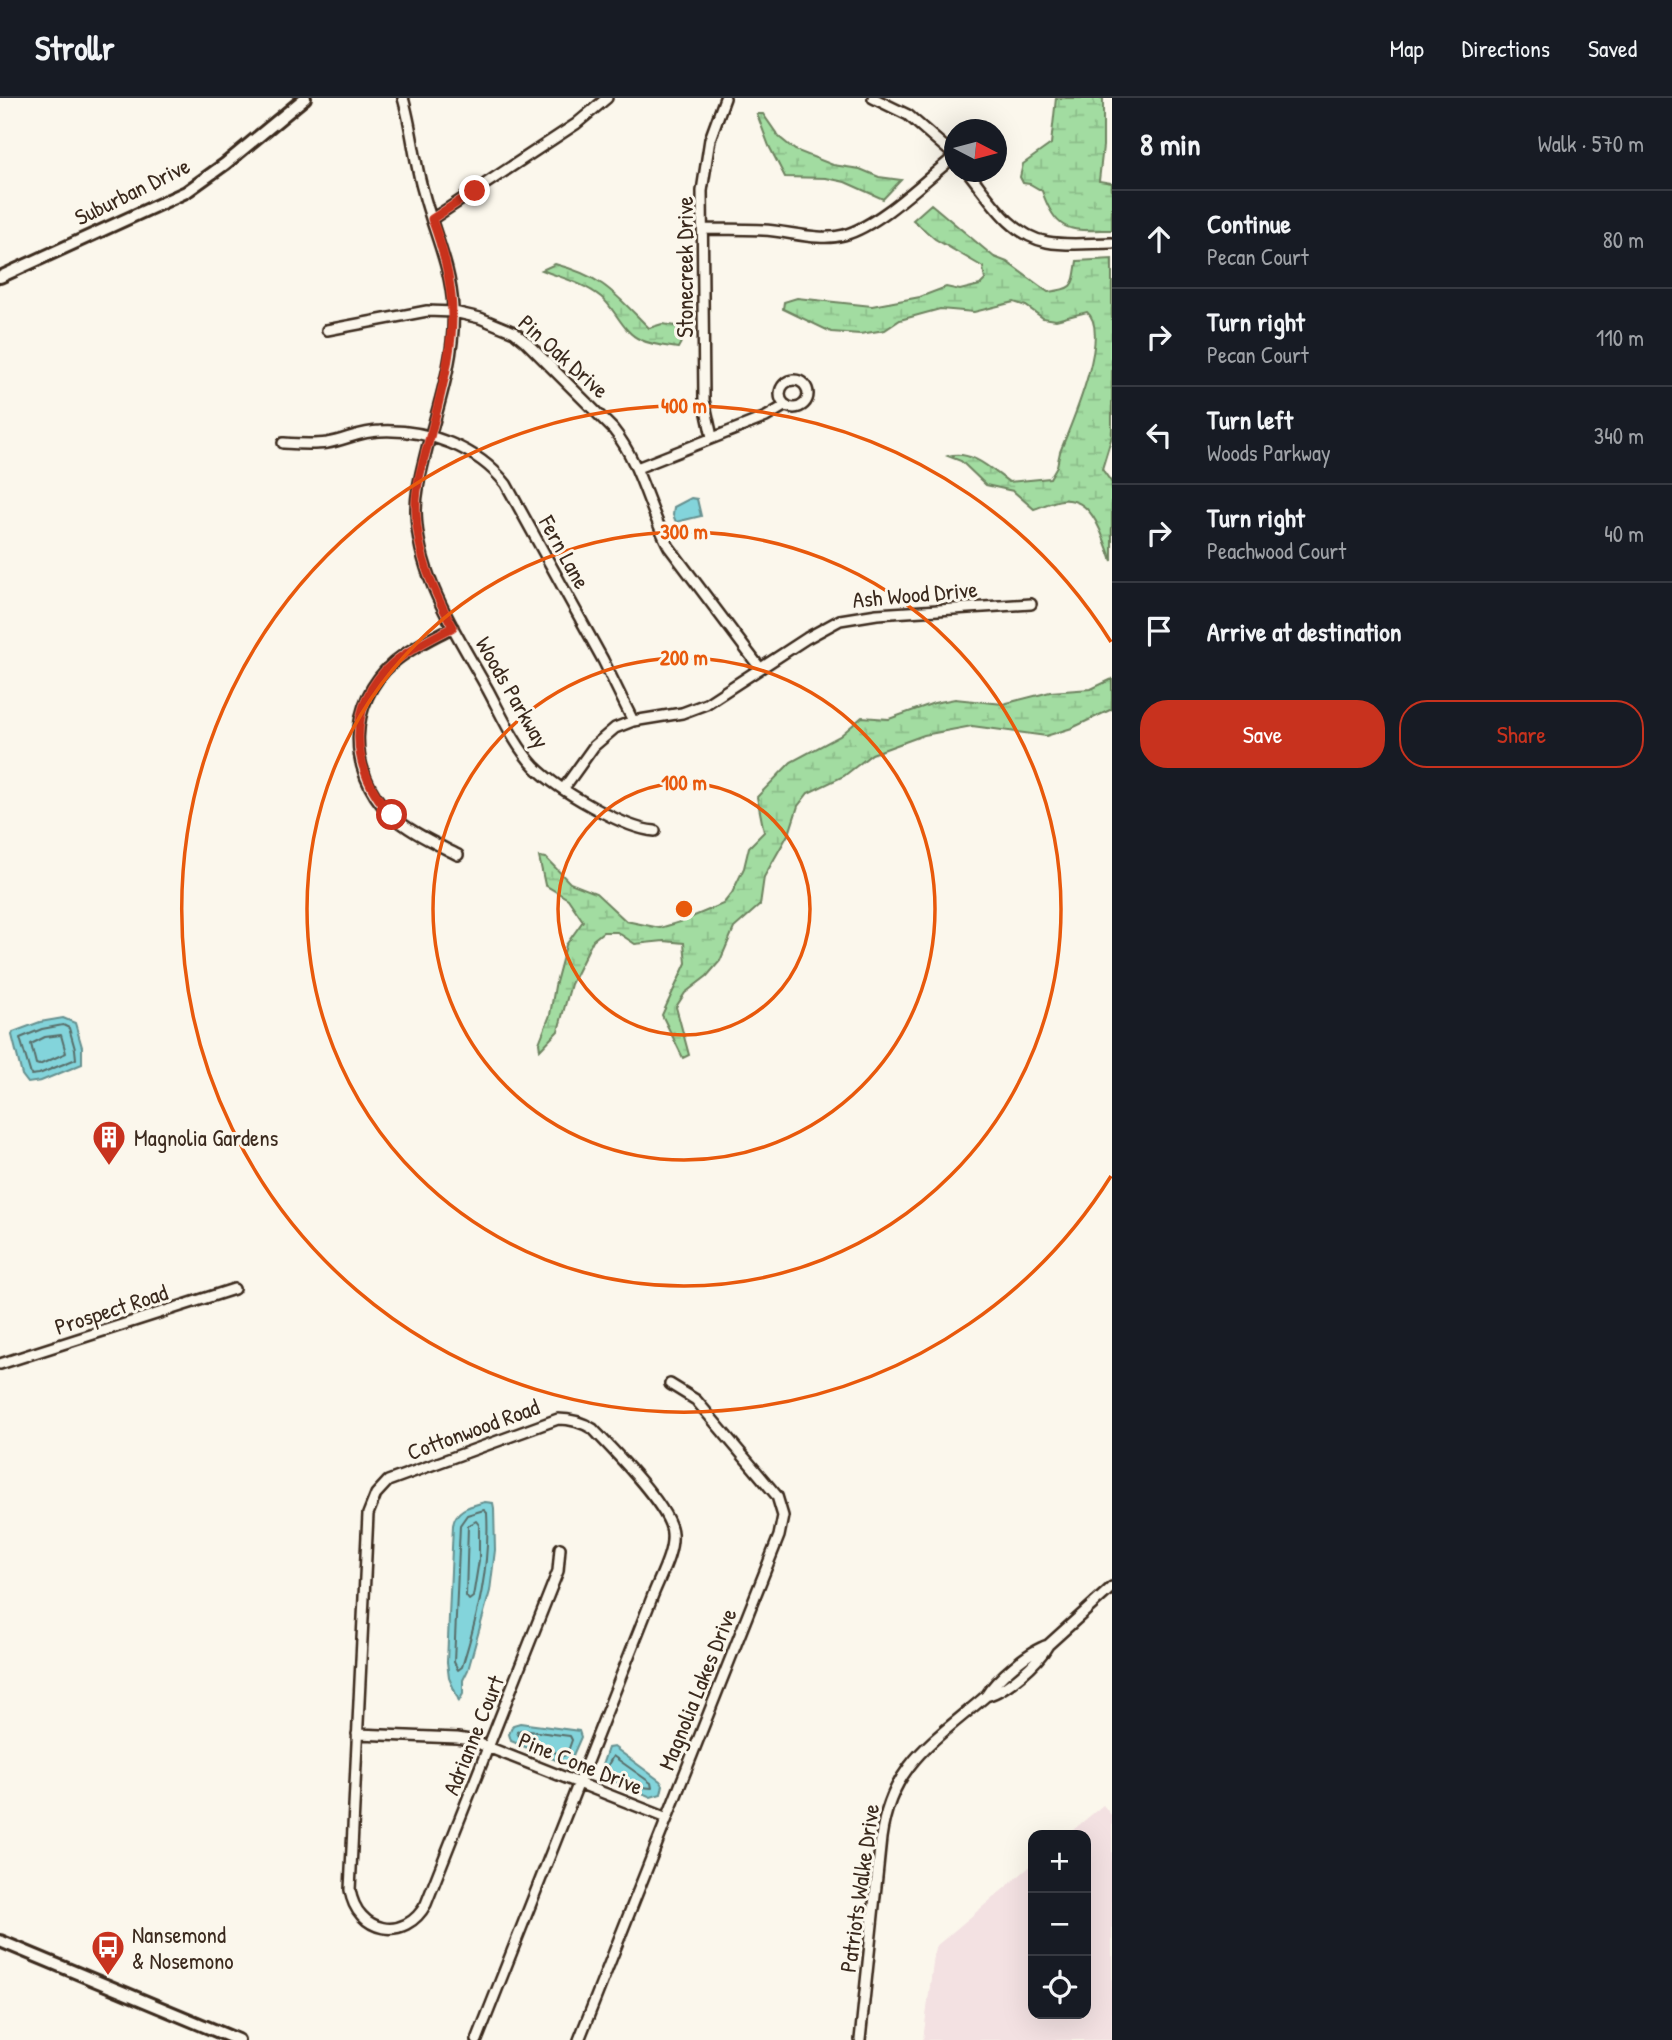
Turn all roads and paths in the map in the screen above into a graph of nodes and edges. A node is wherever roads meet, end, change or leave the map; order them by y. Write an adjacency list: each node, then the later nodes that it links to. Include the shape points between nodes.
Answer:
1 (305, 98): 12 (main road, Suburban Drive, via 186,192)
2 (403, 98): 9 (street, Woods Parkway)
3 (607, 98): 9 (street, via 576,124)
4 (725, 98): 10 (street, Stonecreek Drive, via 710,139 702,191)
5 (873, 98): 6 (street, via 908,115)
6 (944, 147)
7 (944, 164): 10 (street, via 876,220 842,236)
8 (976, 182): 11 (street, via 1002,214 1035,239)
9 (432, 219): 13 (street, Woods Parkway, via 449,272)
10 (703, 229): 17 (street, Stonecreek Drive, via 705,400)
11 (1112, 243)
12 (0, 276)
13 (454, 312): 14 (street, Pin Oak Drive, via 427,311); 16 (street, Woods Parkway, via 450,353); 19 (street, Pin Oak Drive, via 501,325 525,341 614,429)
14 (327, 330)
15 (786, 405): 17 (street)
16 (430, 437): 18 (street, Fern Lane, via 381,430 328,443); 21 (street, Woods Parkway, via 417,491 417,530 432,586); 23 (street, Fern Lane, via 474,454 506,484)
17 (712, 437): 19 (street)
18 (283, 443)
19 (637, 468): 22 (street, Pin Oak Drive, via 669,547)
20 (1031, 604): 22 (street, Ash Wood Drive, via 854,617 830,624)
21 (453, 627): 24 (street, Woods Parkway, via 525,754); 26 (street, via 400,657 381,675 361,712 358,737 362,769 383,806)
22 (760, 668): 23 (street, Ash Wood Drive, via 694,709)
23 (633, 721): 24 (street, Ash Wood Drive, via 615,728 594,746)
24 (564, 788): 25 (street, Woods Parkway, via 624,824)
25 (655, 831)
26 (458, 855)
27 (234, 1289): 28 (street, Prospect Road)
28 (0, 1364)
29 (670, 1384): 35 (street, Magnolia Lakes Drive, via 696,1400 755,1468 778,1496 783,1516)
30 (560, 1548): 33 (street, Adrianne Court, via 558,1571)
31 (1112, 1587): 43 (street, Patriots Walke Drive, via 1048,1645 1043,1655 997,1693 986,1696 914,1759 892,1793 884,1821)
32 (357, 1734): 33 (street, Pine Cone Drive, via 457,1738); 34 (street, Cottonwood Road, via 367,1525 376,1494 388,1481 447,1458 558,1419 574,1420 593,1429 653,1496 668,1517 673,1535); 36 (street, Cottonwood Road, via 352,1899 359,1915 374,1925)
33 (489, 1748): 34 (street, Pine Cone Drive); 36 (street, Adrianne Court, via 426,1904 419,1916)
34 (578, 1783): 35 (street, Pine Cone Drive); 41 (street, Cottonwood Road)
35 (667, 1818): 42 (street, Magnolia Lakes Drive)
36 (403, 1927)
37 (0, 1941): 38 (main road)
38 (13, 1947): 39 (main road); 40 (main road)
39 (0, 1948)
40 (237, 2040)
41 (477, 2040)
42 (579, 2040)
43 (860, 2040)

